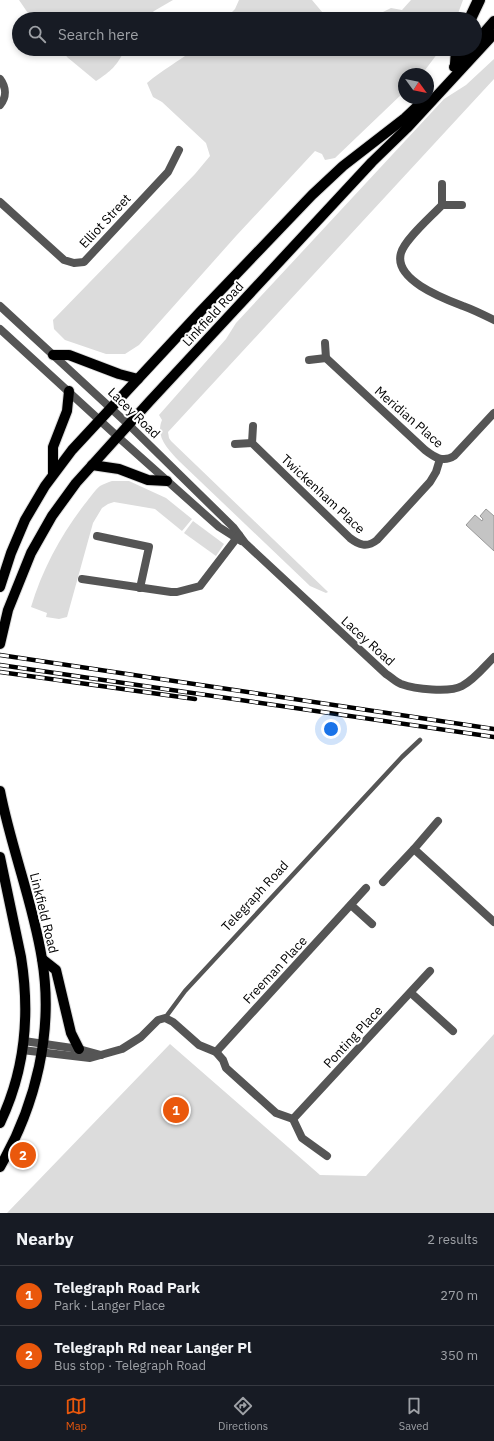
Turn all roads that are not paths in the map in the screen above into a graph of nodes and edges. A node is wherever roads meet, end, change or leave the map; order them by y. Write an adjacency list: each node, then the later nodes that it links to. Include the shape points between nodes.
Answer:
1 (479, 0): 2 (highway)
2 (473, 12)
3 (494, 21): 5 (main road)
4 (494, 34): 6 (main road, Linkfield Road)
5 (482, 35)
6 (482, 47)
7 (457, 56): 10 (highway)
8 (463, 56): 10 (main road, Linkfield Road)
9 (474, 56): 32 (main road, Linkfield Road)
10 (456, 64): 12 (main road, Linkfield Road)
11 (0, 79): 14 (street, via 5,94)
12 (434, 89)
13 (420, 104): 27 (main road, Linkfield Road, via 323,184)
14 (0, 105)
15 (179, 150): 17 (street, Elliot Street, via 168,172 84,262 64,260)
16 (442, 184): 19 (street)
17 (0, 202)
18 (462, 204): 19 (street)
19 (442, 205): 21 (street, via 404,247 400,257 402,267 409,276 431,292)
20 (0, 306): 24 (street, Lacey Road)
21 (494, 320)
22 (0, 329): 28 (street, Lacey Road)
23 (325, 343): 25 (street)
24 (53, 355): 27 (main road, via 69,355); 29 (street, Lacey Road)
25 (326, 358): 26 (street); 37 (street, Meridian Place, via 425,450)
26 (309, 360)
27 (138, 379): 29 (main road, Linkfield Road)
28 (69, 391): 31 (street, Lacey Road); 39 (main road, via 67,411 53,447)
29 (111, 408): 31 (main road, Linkfield Road); 32 (street, Lacey Road)
30 (494, 413): 37 (street, Meridian Place, via 454,456)
31 (100, 420): 34 (street, Lacey Road); 39 (main road, Linkfield Road)
32 (129, 425): 34 (main road, Linkfield Road); 42 (street, Lacey Road, via 232,526)
33 (252, 426): 35 (street)
34 (118, 436): 38 (main road, Linkfield Road); 40 (street, Lacey Road)
35 (252, 443): 36 (street); 37 (street, Twickenham Place, via 350,538 362,545 372,544 377,540 433,477)
36 (235, 444)
37 (440, 459)
38 (92, 465): 40 (main road, via 119,469 148,480); 46 (main road, Linkfield Road, via 62,502 40,535 22,571 8,610)
39 (53, 474): 44 (main road, Linkfield Road, via 26,520 11,553)
40 (167, 481): 42 (street, Lacey Road, via 219,527)
41 (97, 536): 45 (street, via 148,547)
42 (238, 537): 45 (street, via 200,586 177,592); 47 (street, Lacey Road, via 396,681 434,689 455,689 469,681)
43 (82, 580): 45 (street)
44 (0, 587)
45 (140, 588)
46 (0, 644)
47 (494, 657)
48 (420, 740): 61 (lane, Telegraph Road, via 234,937 178,999)
49 (0, 791): 58 (main road, Linkfield Road)
50 (438, 821): 51 (street)
51 (414, 849): 53 (street); 56 (street)
52 (0, 857): 63 (main road, via 24,974)
53 (383, 882)
54 (366, 888): 55 (street, Freeman Place)
55 (352, 905): 57 (street); 66 (street, Freeman Place)
56 (494, 922)
57 (372, 924)
58 (42, 959): 64 (main road, Linkfield Road, via 45,981); 65 (main road, via 56,970 71,1033)
59 (430, 971): 60 (street, Ponting Place)
60 (411, 992): 62 (street); 68 (street, Ponting Place)
61 (165, 1018): 66 (street, via 199,1045); 67 (street, Telegraph Road, via 158,1020 131,1044)
62 (453, 1031)
63 (23, 1045): 64 (street, Telegraph Road); 69 (main road, via 13,1087)
64 (43, 1048): 65 (street, Telegraph Road); 67 (street, Telegraph Road, via 90,1058); 71 (main road, via 26,1114)
65 (79, 1049): 67 (street, Telegraph Road)
66 (216, 1052): 68 (street, via 226,1068 276,1112)
67 (101, 1055)
68 (293, 1119): 70 (street, via 302,1138)
69 (0, 1123)
70 (327, 1156)
71 (0, 1167)

